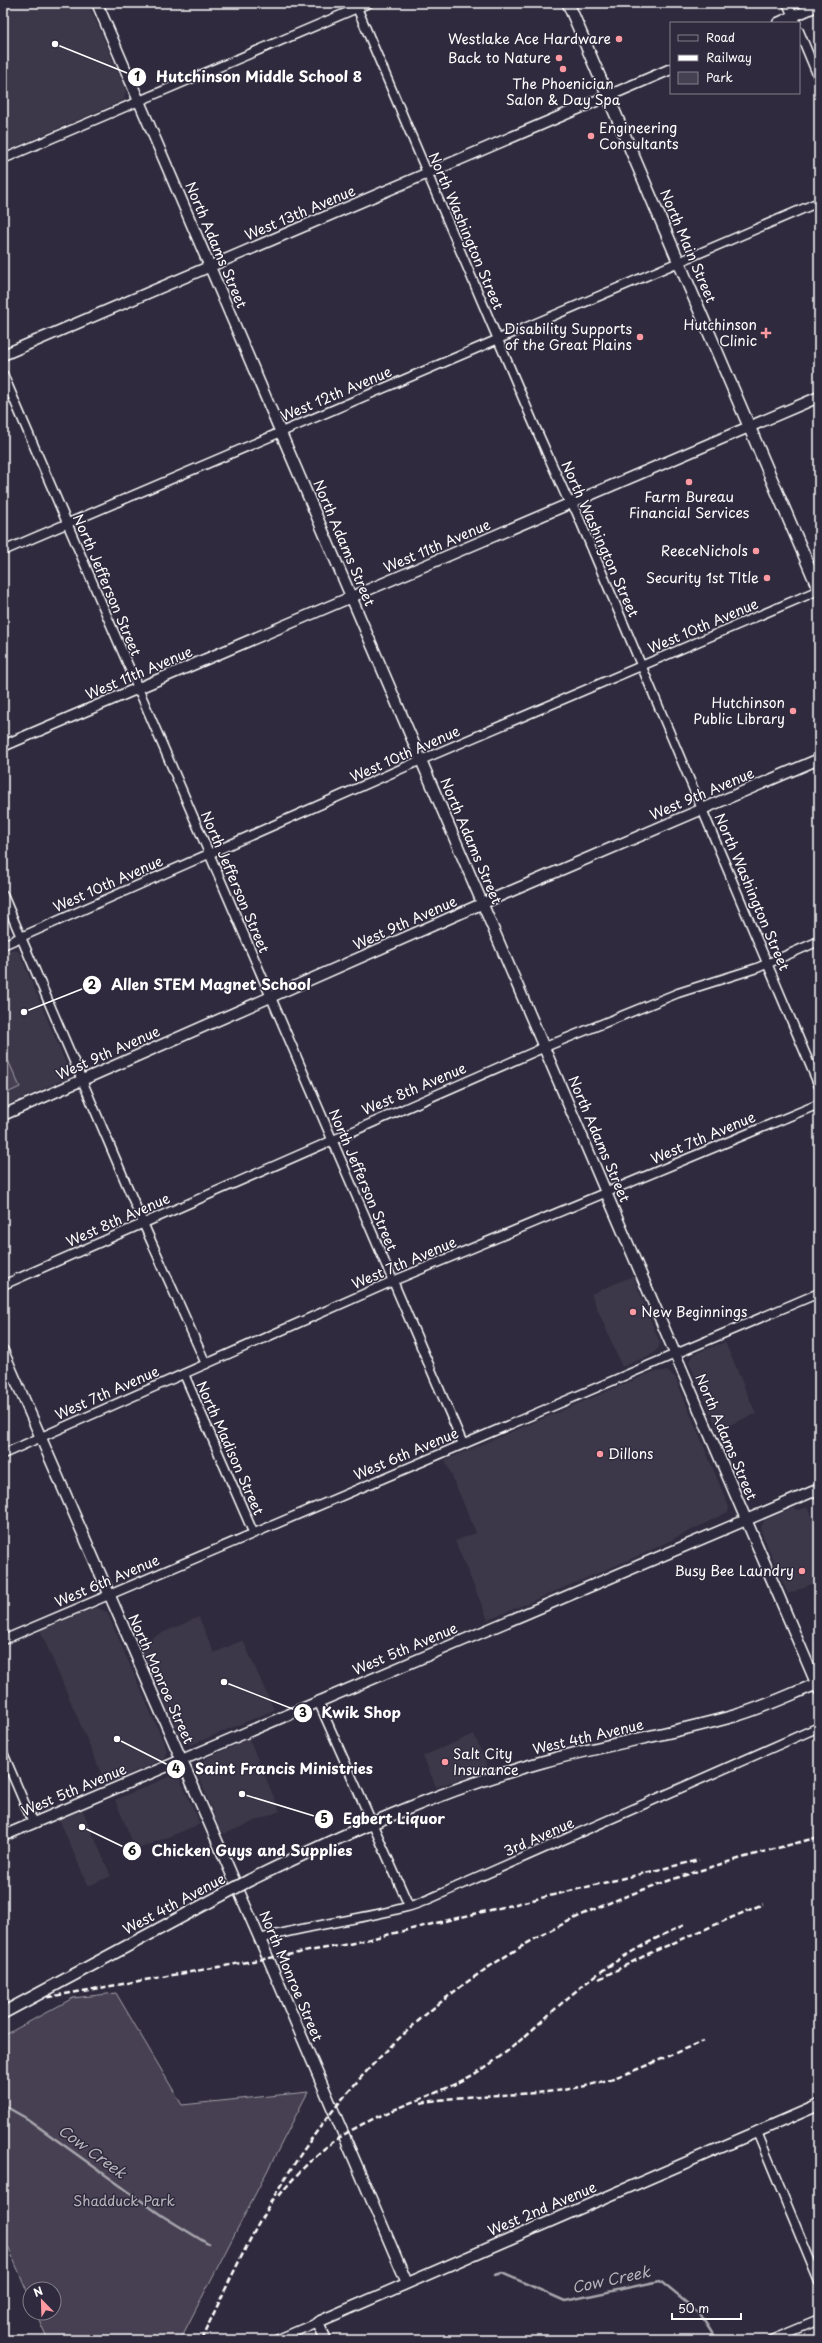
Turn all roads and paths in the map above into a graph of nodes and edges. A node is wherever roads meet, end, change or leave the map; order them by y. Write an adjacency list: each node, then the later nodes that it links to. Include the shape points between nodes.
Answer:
1 (97, 3): 13 (street, North Adams Street)
2 (368, 3): 6 (street)
3 (568, 3): 12 (main road, North Main Street)
4 (787, 3): 7 (street)
5 (819, 5): 7 (street)
6 (356, 6): 13 (street); 15 (street, North Washington Street)
7 (794, 20): 8 (street)
8 (783, 22)
9 (800, 33): 11 (street)
10 (670, 69): 12 (street, West 13th Avenue)
11 (819, 79)
12 (608, 96): 15 (street, West 13th Avenue); 17 (main road, North Main Street)
13 (139, 101): 14 (street); 18 (street, North Adams Street)
14 (3, 159)
15 (427, 174): 18 (street, West 13th Avenue); 19 (street, North Washington Street)
16 (819, 202): 17 (street, West 12th Avenue)
17 (679, 262): 19 (street, West 12th Avenue); 23 (main road, North Main Street)
18 (210, 266): 20 (street, West 13th Avenue); 24 (street, North Adams Street)
19 (498, 339): 24 (street, West 12th Avenue); 25 (street, North Washington Street, via 563,489)
20 (3, 355)
21 (3, 374): 26 (street, North Jefferson Street)
22 (819, 398): 23 (street, West 11th Avenue)
23 (749, 427): 25 (street, West 11th Avenue); 28 (main road, North Main Street)
24 (281, 432): 26 (street, West 12th Avenue); 29 (street, North Adams Street)
25 (572, 504): 29 (street, West 11th Avenue); 30 (street, North Washington Street)
26 (67, 524): 27 (street, West 12th Avenue); 31 (street, North Jefferson Street)
27 (3, 551)
28 (819, 590): 30 (street, West 10th Avenue)
29 (352, 597): 31 (street, West 11th Avenue); 34 (street, North Adams Street)
30 (643, 665): 34 (street, West 10th Avenue); 35 (street, North Washington Street)
31 (138, 689): 32 (street, West 11th Avenue); 36 (street, North Jefferson Street)
32 (3, 746)
33 (819, 759): 35 (street, West 9th Avenue)
34 (421, 760): 36 (street, West 10th Avenue); 38 (street, North Adams Street)
35 (703, 808): 38 (street, West 9th Avenue); 42 (street, North Washington Street)
36 (209, 854): 39 (street, West 10th Avenue); 43 (street, North Jefferson Street)
37 (3, 895): 39 (street, North Madison Street)
38 (482, 904): 43 (street, West 9th Avenue); 44 (street, North Adams Street)
39 (21, 937): 41 (street, West 10th Avenue); 45 (street, North Madison Street)
40 (819, 941): 42 (street, West 8th Avenue)
41 (3, 945)
42 (767, 963): 44 (street, West 8th Avenue, via 678,993); 46 (street, North Washington Street)
43 (270, 998): 45 (street, West 9th Avenue); 49 (street, North Jefferson Street)
44 (545, 1047): 49 (street, West 8th Avenue); 50 (street, North Adams Street)
45 (82, 1080): 48 (street, West 9th Avenue); 51 (street, North Madison Street)
46 (819, 1086)
47 (819, 1104): 50 (street, West 7th Avenue)
48 (3, 1115)
49 (331, 1139): 51 (street, West 8th Avenue); 52 (street, North Jefferson Street)
50 (606, 1192): 52 (street, West 7th Avenue); 56 (street, North Adams Street)
51 (143, 1223): 53 (street, West 8th Avenue); 57 (street, North Madison Street)
52 (393, 1281): 57 (street, West 7th Avenue); 60 (street, North Jefferson Street)
53 (3, 1285)
54 (819, 1293): 56 (street, West 6th Avenue)
55 (3, 1351): 59 (street, North Monroe Street)
56 (675, 1354): 60 (street, West 6th Avenue); 63 (street, North Adams Street)
57 (206, 1364): 58 (street, West 7th Avenue)
58 (184, 1374): 59 (street, West 7th Avenue); 64 (street, North Madison Street)
59 (40, 1437): 61 (street, West 7th Avenue); 65 (street, North Monroe Street)
60 (463, 1444): 64 (street, West 6th Avenue)
61 (3, 1454)
62 (819, 1489): 63 (street, West 5th Avenue)
63 (746, 1520): 67 (street, North Adams Street); 68 (street, West 5th Avenue)
64 (253, 1532): 65 (street, West 6th Avenue)
65 (109, 1594): 66 (street, West 6th Avenue); 71 (street, North Monroe Street)
66 (3, 1640)
67 (818, 1685): 73 (main road, West 4th Avenue, via 736,1716 543,1762 460,1789)
68 (318, 1701): 71 (street, West 5th Avenue); 73 (street)
69 (819, 1727): 75 (street, 3rd Avenue)
70 (3, 1753): 72 (street)
71 (181, 1760): 72 (street, West 5th Avenue); 76 (street, North Monroe Street)
72 (33, 1823): 74 (street, West 5th Avenue)
73 (372, 1823): 75 (street); 77 (main road, West 4th Avenue, bridge, via 250,1880)
74 (3, 1836)
75 (409, 1906): 76 (street, 3rd Avenue, via 364,1918 281,1933)
76 (260, 1940): 81 (street, North Monroe Street)
77 (3, 2013)
78 (819, 2105): 79 (street, West 2nd Avenue)
79 (757, 2132): 80 (street); 81 (street, West 2nd Avenue)
80 (819, 2282)
81 (407, 2283): 83 (street, West 2nd Avenue)
82 (819, 2320): 86 (street)
83 (318, 2322): 84 (street, West 2nd Avenue); 85 (street)
84 (276, 2340)
85 (326, 2340)
86 (771, 2340)

